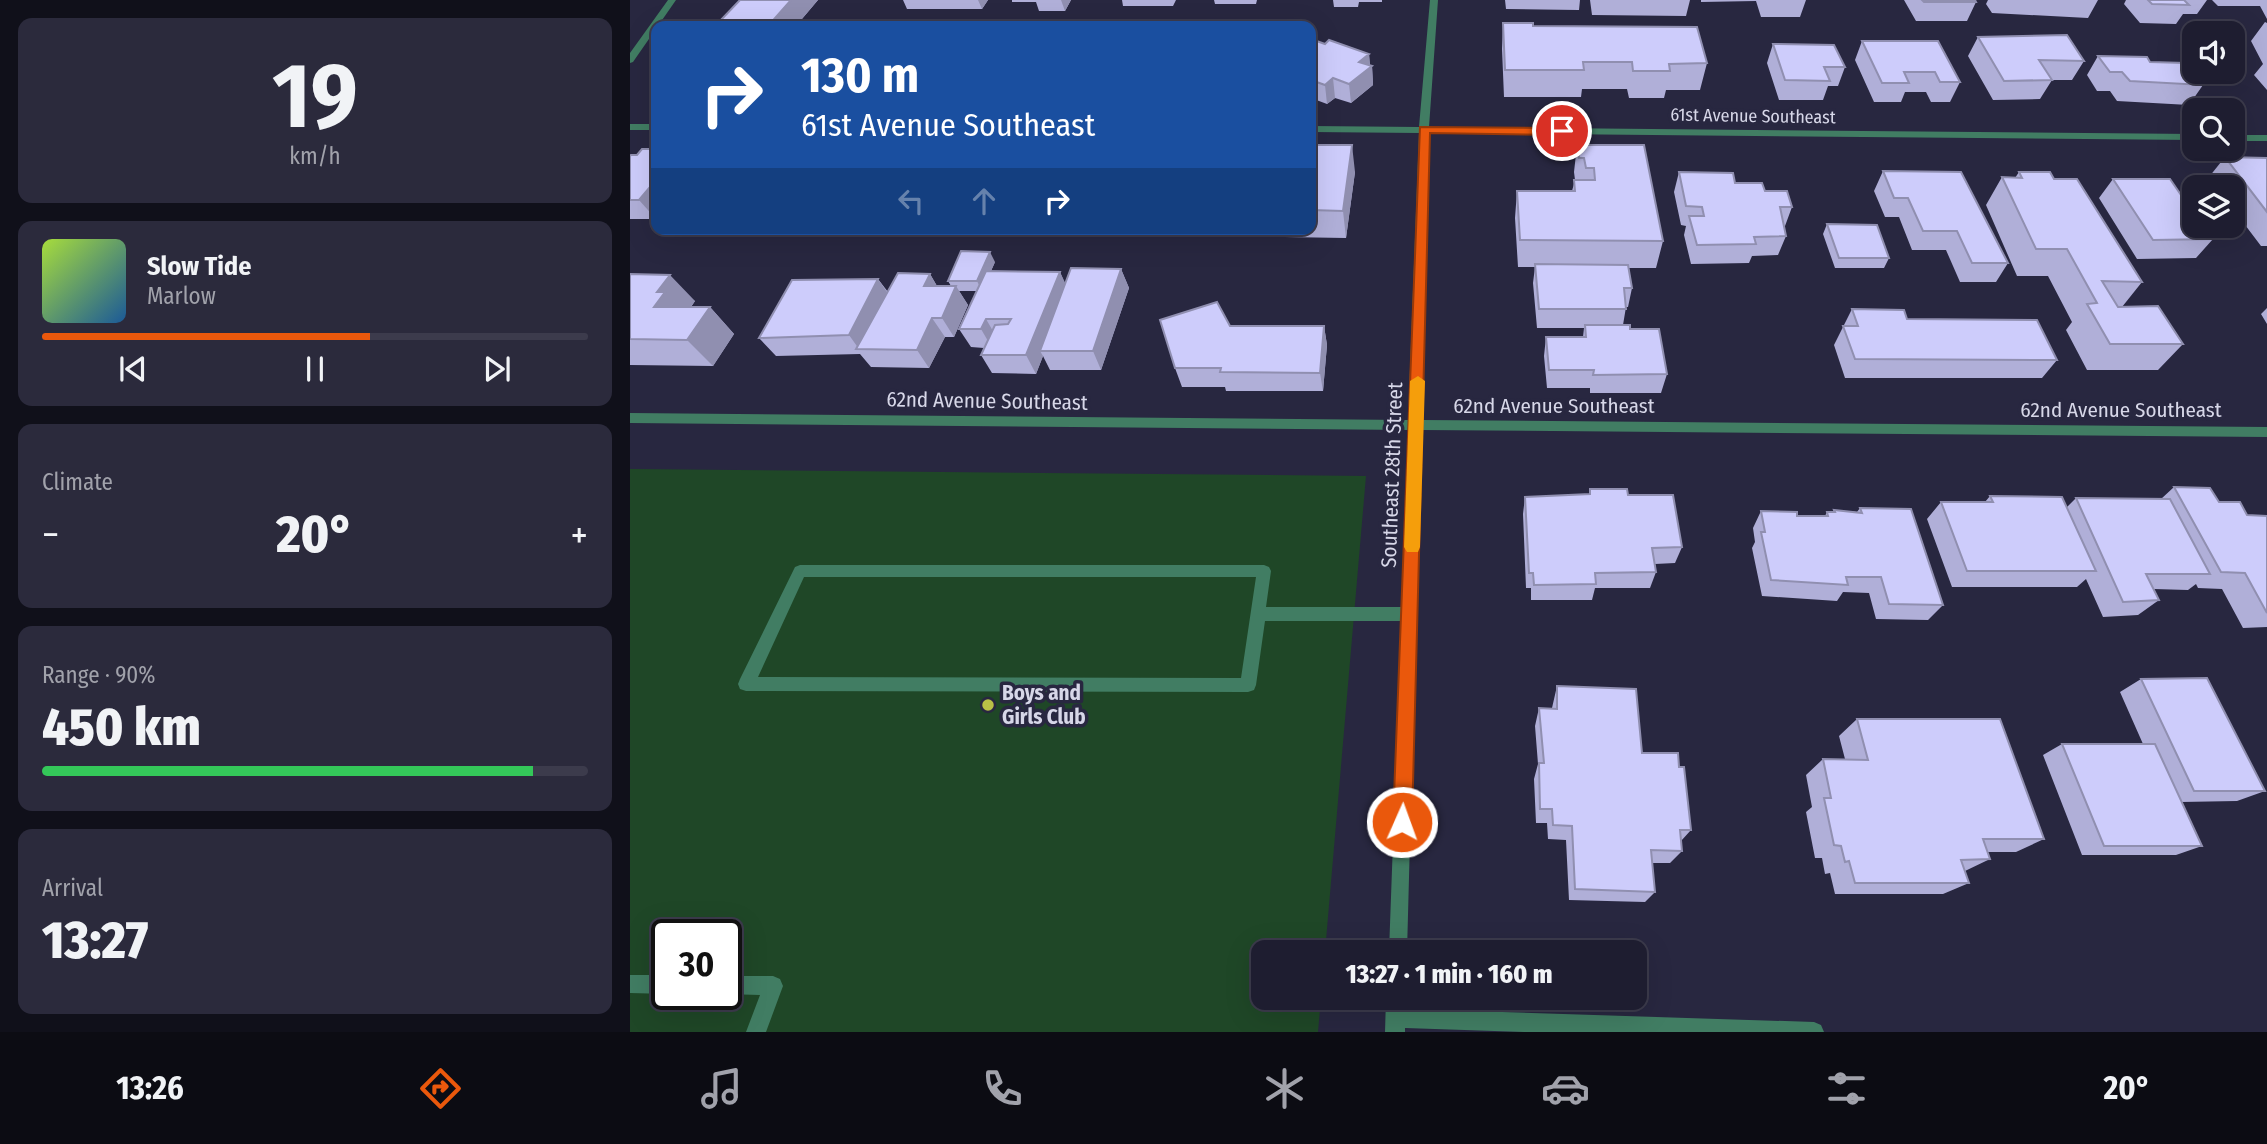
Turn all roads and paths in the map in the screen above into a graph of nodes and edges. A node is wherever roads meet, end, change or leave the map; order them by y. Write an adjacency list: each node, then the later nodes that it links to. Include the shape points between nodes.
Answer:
1 (672, 0): 3 (street)
2 (1433, 0): 9 (street, Southeast 28th Street)
3 (657, 21)
4 (651, 30): 5 (street)
5 (630, 60)
6 (630, 127): 7 (street)
7 (651, 127)
8 (1316, 130): 9 (street, 61st Avenue Southeast)
9 (1424, 130): 10 (street, 61st Avenue Southeast); 14 (street, Southeast 28th Street)
10 (2182, 137)
11 (2245, 138): 12 (street)
12 (2267, 138)
13 (630, 418): 14 (street, 62nd Avenue Southeast)
14 (1416, 426): 15 (street, 62nd Avenue Southeast); 17 (street, Southeast 28th Street)
15 (2267, 432)
16 (1258, 614): 16 (street, via 1264,571 800,571 746,684 1248,685); 17 (street)
17 (1410, 614): 18 (street, Southeast 28th Street)
18 (1398, 940)
19 (630, 984): 20 (street)
20 (651, 985)
21 (742, 985): 23 (street, via 774,985)
22 (1395, 1025): 24 (street)
23 (755, 1032)
24 (1814, 1032)

